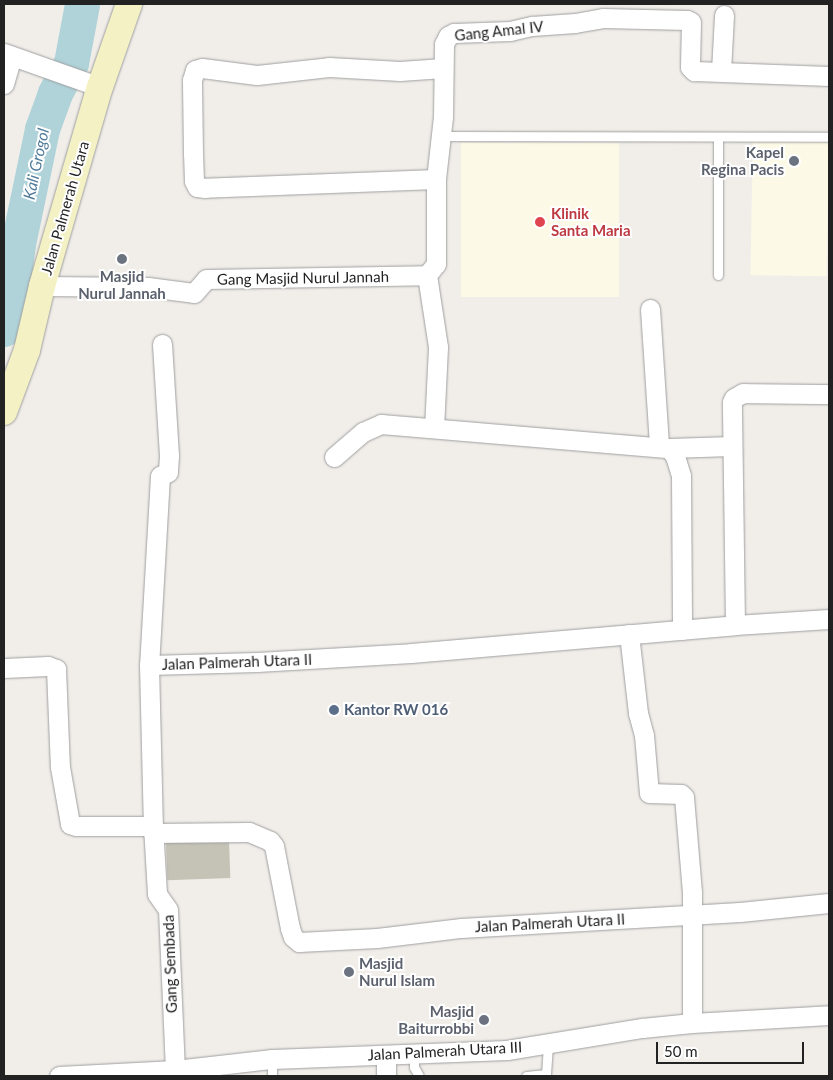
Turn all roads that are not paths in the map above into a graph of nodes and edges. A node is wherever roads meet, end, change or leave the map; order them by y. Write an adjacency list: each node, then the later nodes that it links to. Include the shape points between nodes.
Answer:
1 (129, 4): 8 (street, Jalan Palmerah Utara)
2 (608, 11): 5 (street, Gang Amal IV, via 575,23 510,31 454,33 444,44); 6 (street, Gang Amal IV, via 689,21 690,67 694,71)
3 (724, 15): 6 (street)
4 (8, 54): 8 (street); 9 (street)
5 (443, 68): 10 (street, Gang Amal IV); 13 (street, via 400,71 329,67 257,75 202,68 192,75 192,154 194,181 198,187)
6 (721, 71): 7 (street)
7 (829, 76)
8 (91, 83): 16 (street, Jalan Palmerah Utara)
9 (4, 84)
10 (442, 136): 12 (lane); 13 (street)
11 (829, 137): 12 (lane)
12 (718, 138): 15 (lane)
13 (436, 179): 14 (street, via 436,264)
14 (427, 275): 16 (street, Gang Masjid Nurul Jannah, via 206,280 194,293 148,287); 21 (street, via 438,347)
15 (718, 275)
16 (42, 286): 20 (street, Jalan Palmerah Utara, via 27,350)
17 (650, 309): 23 (street)
18 (162, 344): 29 (street, via 169,456 168,472 160,476)
19 (829, 394): 22 (street, via 739,395 732,402)
20 (4, 412)
21 (434, 428): 23 (street); 24 (street, via 381,424 362,432)
22 (732, 446): 23 (street); 26 (street)
23 (664, 447): 27 (street, via 675,456 681,476)
24 (334, 457)
25 (829, 619): 26 (street, Jalan Palmerah Utara II)
26 (734, 625): 27 (street, Jalan Palmerah Utara II)
27 (682, 630): 28 (street, Jalan Palmerah Utara II)
28 (629, 634): 29 (street, Jalan Palmerah Utara II, via 411,653); 33 (street, via 638,713 644,735 648,791 684,797)
29 (149, 665): 31 (street, Jalan Palmerah Utara II)
30 (4, 668): 31 (street, via 48,666 56,669 60,767 70,824)
31 (153, 830): 33 (street, Jalan Palmerah Utara II, via 249,832 270,841 274,846 291,932 299,942 377,938 470,927); 40 (street, Gang Sembada, via 157,894 168,910)
32 (829, 903): 33 (street)
33 (692, 915): 35 (street)
34 (829, 1016): 35 (street, Jalan Palmerah Utara III)
35 (692, 1023): 36 (street, Jalan Palmerah Utara III)
36 (548, 1044): 37 (street, Jalan Palmerah Utara III, via 507,1050); 41 (lane)
37 (414, 1054): 38 (street, Jalan Palmerah Utara III); 44 (lane, via 414,1067)
38 (386, 1055): 39 (street, Jalan Palmerah Utara III); 43 (street)
39 (272, 1068): 40 (street, Jalan Palmerah Utara III)
40 (175, 1070): 42 (street, Jalan Palmerah Utara III)
41 (546, 1075): 45 (lane)
42 (59, 1076)
43 (386, 1076)
44 (420, 1076)
45 (526, 1076)

